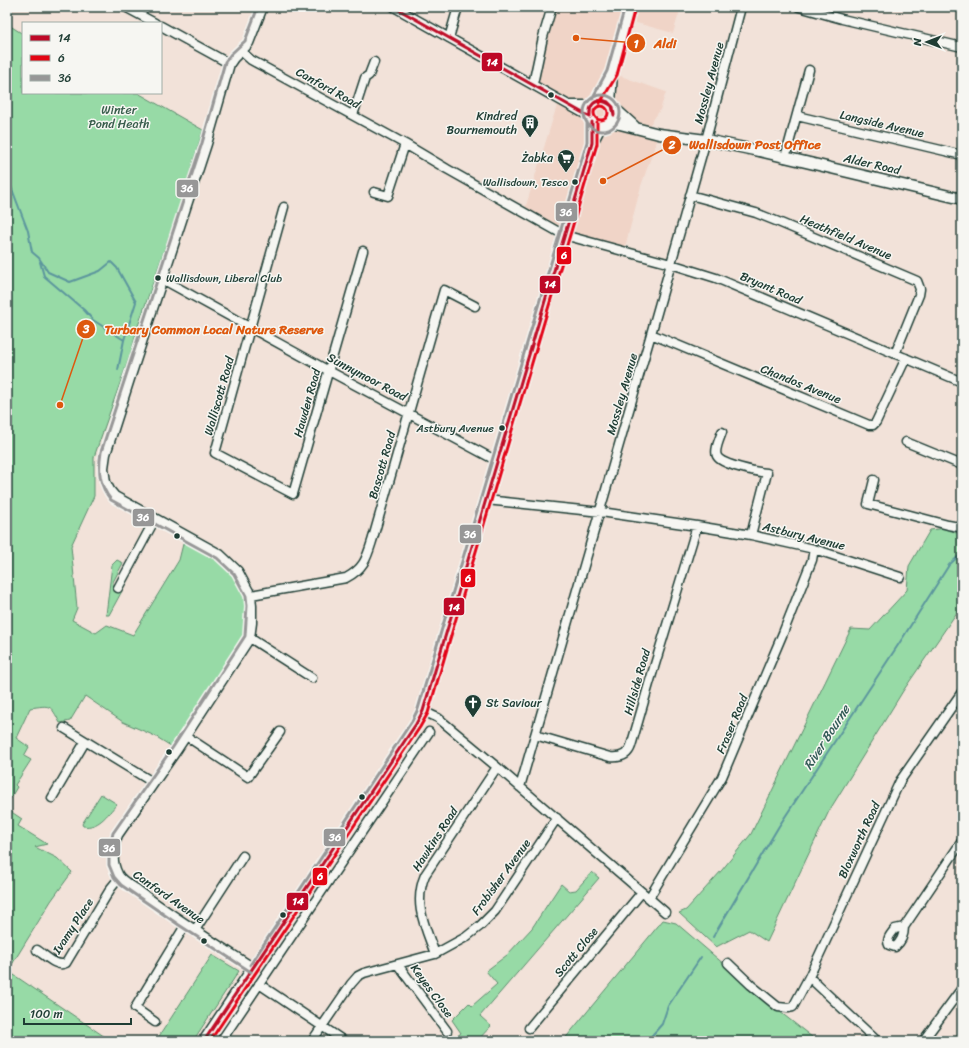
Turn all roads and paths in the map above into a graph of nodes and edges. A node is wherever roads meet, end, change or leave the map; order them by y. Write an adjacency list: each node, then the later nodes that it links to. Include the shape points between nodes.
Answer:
1 (125, 7): 9 (street)
2 (263, 7): 14 (street, Canford Avenue, via 249,43)
3 (394, 7): 12 (street)
4 (458, 7): 12 (street)
5 (552, 7): 19 (street)
6 (630, 7): 18 (main road)
7 (741, 7): 27 (street, Mossley Avenue)
8 (799, 7): 13 (street)
9 (138, 10): 10 (street)
10 (154, 22)
11 (162, 27): 16 (street)
12 (449, 38): 19 (street)
13 (962, 46)
14 (241, 51): 16 (street, Canford Avenue); 23 (street, Canford Road, via 264,67)
15 (374, 62): 23 (street, via 369,75 365,78)
16 (230, 64): 38 (street, Canford Avenue, via 207,144)
17 (809, 70): 24 (street)
18 (612, 73): 20 (main road); 21 (main road)
19 (533, 84): 22 (street)
20 (594, 103): 21 (main road, via 603,100); 22 (street); 25 (main road, via 589,113)
21 (611, 104): 25 (main road, via 614,112 612,119 607,124); 26 (main road, Alder Road)
22 (569, 105): 25 (street)
23 (353, 115): 28 (street, Canford Road)
24 (797, 116): 29 (street, Langside Avenue); 30 (street)
25 (597, 122): 26 (main road, Alder Road); 35 (main road)
26 (636, 128): 27 (main road, Alder Road, via 659,134)
27 (706, 140): 30 (main road, Alder Road); 32 (street, Mossley Avenue)
28 (405, 144): 31 (street, via 388,196); 35 (street, Canford Road)
29 (962, 155)
30 (785, 158): 33 (main road, Alder Road)
31 (374, 192)
32 (690, 194): 37 (street, Mossley Avenue); 42 (street, Heathfield Avenue, via 776,220 917,281 919,295)
33 (962, 199)
34 (284, 207): 40 (street, Walliscott Road)
35 (564, 235): 37 (street, Bryant Road); 49 (main road)
36 (363, 251): 44 (street, Hawden Road)
37 (671, 264): 41 (street, Mossley Avenue); 42 (street, Bryant Road, via 728,283)
38 (162, 279): 40 (street, Sunnymoor Road); 55 (street, Canford Avenue, via 106,454 104,468 106,482 112,493)
39 (475, 306): 46 (street, Bascott Road, via 444,290)
40 (251, 327): 44 (street, Sunnymoor Road); 52 (street, Walliscott Road, via 215,453)
41 (651, 334): 43 (street, Chandos Avenue, via 869,425 876,422); 54 (street, Mossley Avenue)
42 (895, 354): 43 (street, Bryant Road)
43 (906, 358): 45 (street, Bryant Road)
44 (329, 371): 46 (street, Sunnymoor Road); 52 (street, Hawden Road)
45 (962, 382)
46 (410, 413): 49 (street, Sunnymoor Road); 62 (street, Bascott Road, via 367,558 356,573 346,578)
47 (722, 432): 58 (street, via 718,458 752,471 767,473)
48 (906, 442): 50 (street)
49 (497, 461): 53 (main road)
50 (962, 465)
51 (874, 480): 57 (street, via 868,504 948,525)
52 (293, 494)
53 (486, 500): 54 (street, Astbury Avenue); 66 (main road)
54 (600, 512): 56 (street, Astbury Avenue); 70 (street, Mossley Avenue)
55 (155, 519): 61 (street); 62 (street, Canford Avenue, via 229,560)
56 (697, 526): 58 (street, Astbury Avenue); 70 (street, Hillside Road, via 628,752 620,757 610,757)
57 (962, 526)
58 (751, 536): 59 (street, Astbury Avenue)
59 (814, 549): 60 (street, Astbury Avenue); 82 (street, Fraser Road, via 783,633 722,777)
60 (900, 577)
61 (118, 588)
62 (251, 595): 63 (street, Canford Avenue)
63 (250, 638): 64 (street); 71 (street, Canford Avenue)
64 (312, 678)
65 (962, 692): 92 (street, Bloxworth Road, via 900,781)
66 (423, 711): 73 (street, via 438,718); 91 (main road)
67 (64, 728): 72 (street)
68 (280, 732): 71 (street, via 248,778)
69 (429, 732): 93 (street)
70 (535, 735): 75 (street, Mossley Avenue)
71 (186, 736): 74 (street, Canford Avenue)
72 (85, 742): 74 (street); 76 (street)
73 (497, 767): 75 (street); 88 (street, Hawkins Road, via 422,883 420,908)
74 (154, 783): 80 (street, Canford Avenue, via 115,842 114,862)
75 (520, 787): 77 (street)
76 (52, 798)
77 (557, 818): 81 (street); 88 (street, Frobisher Avenue, via 494,910 480,926 466,938)
78 (962, 842): 85 (street)
79 (243, 856): 86 (street)
80 (120, 877): 84 (street, Canford Avenue); 87 (street, Ivamy Place, via 66,963 57,964)
81 (642, 892): 82 (street); 99 (street, Scott Close)
82 (649, 898): 83 (street)
83 (665, 912)
84 (186, 924): 86 (street, Canford Avenue); 97 (street, via 135,1008)
85 (904, 927)
86 (195, 930): 91 (street, Canford Avenue)
87 (37, 950)
88 (435, 954): 90 (street, Frobisher Avenue)
89 (728, 963): 92 (street, Bloxworth Road, via 778,1007 793,1007)
90 (398, 965): 98 (street, Frobisher Avenue, via 358,976); 100 (street, Keyes Close)
91 (254, 968): 95 (main road)
92 (809, 977): 105 (street)
93 (259, 984): 96 (street); 98 (street)
94 (962, 988): 106 (street)
95 (228, 1006): 96 (street); 101 (main road)
96 (239, 1014): 102 (street)
97 (155, 1022)
98 (322, 1027): 103 (street, Frobisher Avenue); 104 (street)
99 (528, 1028)
100 (447, 1031)
101 (204, 1041)
102 (221, 1041)
103 (312, 1041)
104 (344, 1041)
105 (877, 1041)
106 (923, 1041)

